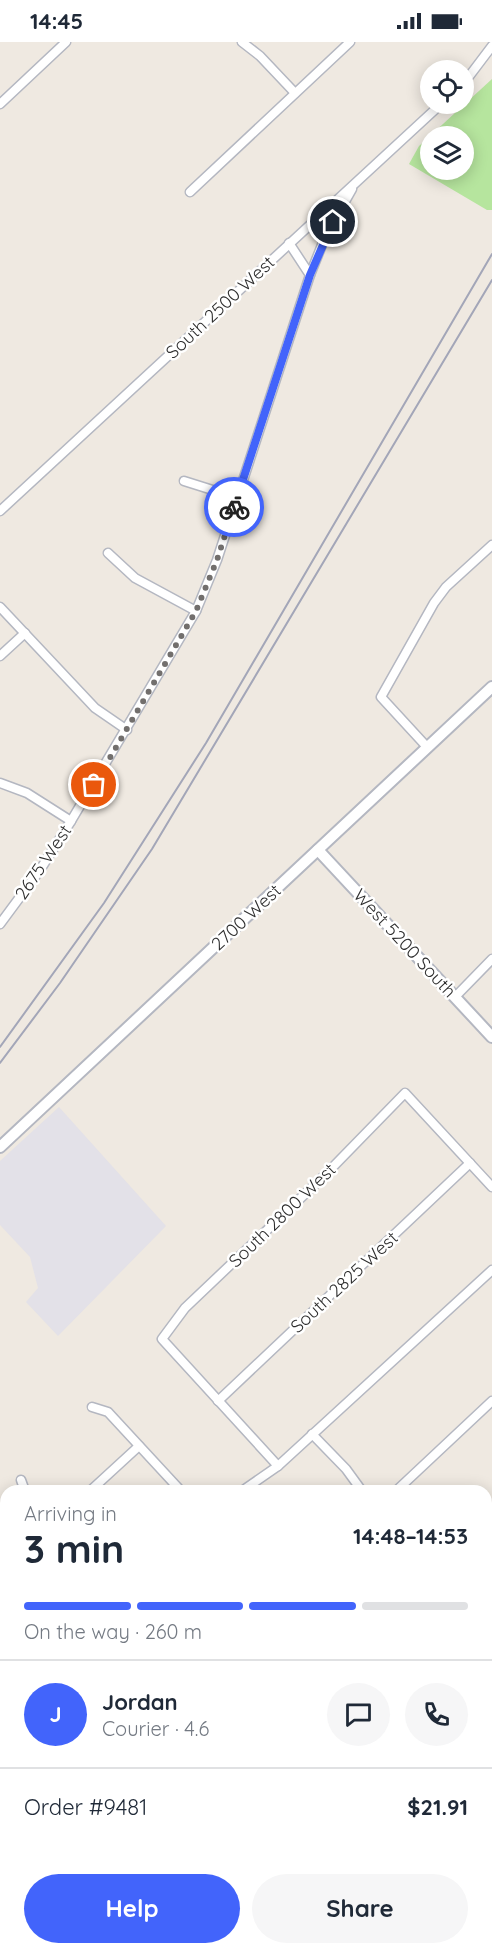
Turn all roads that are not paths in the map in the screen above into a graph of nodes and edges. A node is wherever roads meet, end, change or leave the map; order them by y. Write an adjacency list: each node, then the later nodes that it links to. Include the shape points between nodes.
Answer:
1 (66, 42): 7 (street)
2 (242, 42): 6 (street)
3 (350, 42): 6 (street)
4 (492, 46): 5 (street)
5 (474, 70)
6 (295, 93): 10 (street)
7 (0, 104)
8 (430, 114): 9 (street, South 2500 West)
9 (356, 183): 11 (street, South 2500 West); 12 (street, 2675 West, via 326,235)
10 (190, 192)
11 (289, 243): 12 (street); 15 (street, South 2500 West)
12 (310, 275): 14 (street, 2675 West)
13 (184, 481): 14 (street)
14 (237, 498): 19 (street, 2675 West)
15 (0, 511)
16 (492, 545): 24 (street, via 434,603 381,697)
17 (108, 553): 19 (street, via 135,579)
18 (0, 608): 20 (street)
19 (196, 611): 23 (street, 2675 West)
20 (25, 633): 21 (street); 23 (street, via 95,708)
21 (0, 656)
22 (492, 687): 24 (street, 2700 West)
23 (127, 730): 26 (street, 2675 West)
24 (427, 747): 27 (street, 2700 West)
25 (0, 783): 26 (street, via 27,793)
26 (71, 821): 28 (street, 2675 West)
27 (318, 850): 30 (street, West 5200 South); 32 (street, 2700 West)
28 (0, 924)
29 (492, 959): 30 (street)
30 (455, 997): 31 (street, West 5200 South)
31 (492, 1037)
32 (0, 1147)
33 (470, 1163): 34 (street); 36 (street, South 2825 West); 36 (street, South 2800 West, via 405,1093 185,1308 162,1339)
34 (492, 1187)
35 (492, 1269): 39 (street)
36 (218, 1401): 41 (street)
37 (492, 1401): 48 (street)
38 (92, 1407): 40 (street, via 108,1412)
39 (312, 1434): 41 (street); 47 (street)
40 (139, 1446): 44 (street); 45 (street)
41 (278, 1466): 46 (street)
42 (21, 1480): 43 (street)
43 (23, 1485)
44 (97, 1485)
45 (175, 1485)
46 (251, 1485)
47 (358, 1485)
48 (402, 1485)

